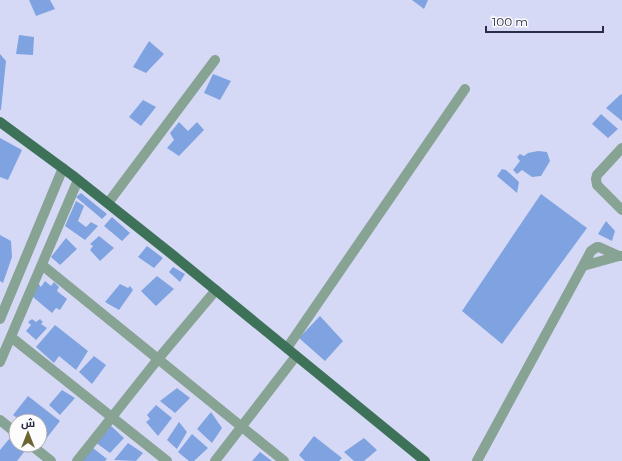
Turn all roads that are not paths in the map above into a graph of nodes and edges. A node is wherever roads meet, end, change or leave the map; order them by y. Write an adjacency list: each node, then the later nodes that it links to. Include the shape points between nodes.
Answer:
1 (215, 60): 7 (street)
2 (465, 89): 15 (street)
3 (0, 122): 5 (main road)
4 (622, 148): 8 (street, via 596,178 597,184)
5 (63, 168): 6 (main road); 13 (street)
6 (78, 180): 7 (main road); 10 (street)
7 (108, 203): 12 (main road)
8 (622, 210)
9 (621, 256): 11 (street); 11 (street, via 597,247)
10 (42, 265): 14 (street); 17 (street)
11 (583, 266): 30 (street)
12 (216, 290): 15 (main road); 17 (street)
13 (0, 319)
14 (11, 337): 18 (street); 19 (street)
15 (287, 348): 16 (main road)
16 (296, 356): 22 (street); 29 (main road)
17 (158, 359): 19 (street); 22 (street)
18 (0, 362)
19 (112, 417): 25 (street); 26 (street)
20 (0, 420): 21 (street)
21 (8, 426)
22 (242, 427): 27 (street); 28 (street)
23 (41, 453): 24 (street)
24 (51, 461)
25 (76, 461)
26 (167, 461)
27 (215, 461)
28 (284, 461)
29 (425, 461)
30 (477, 461)

